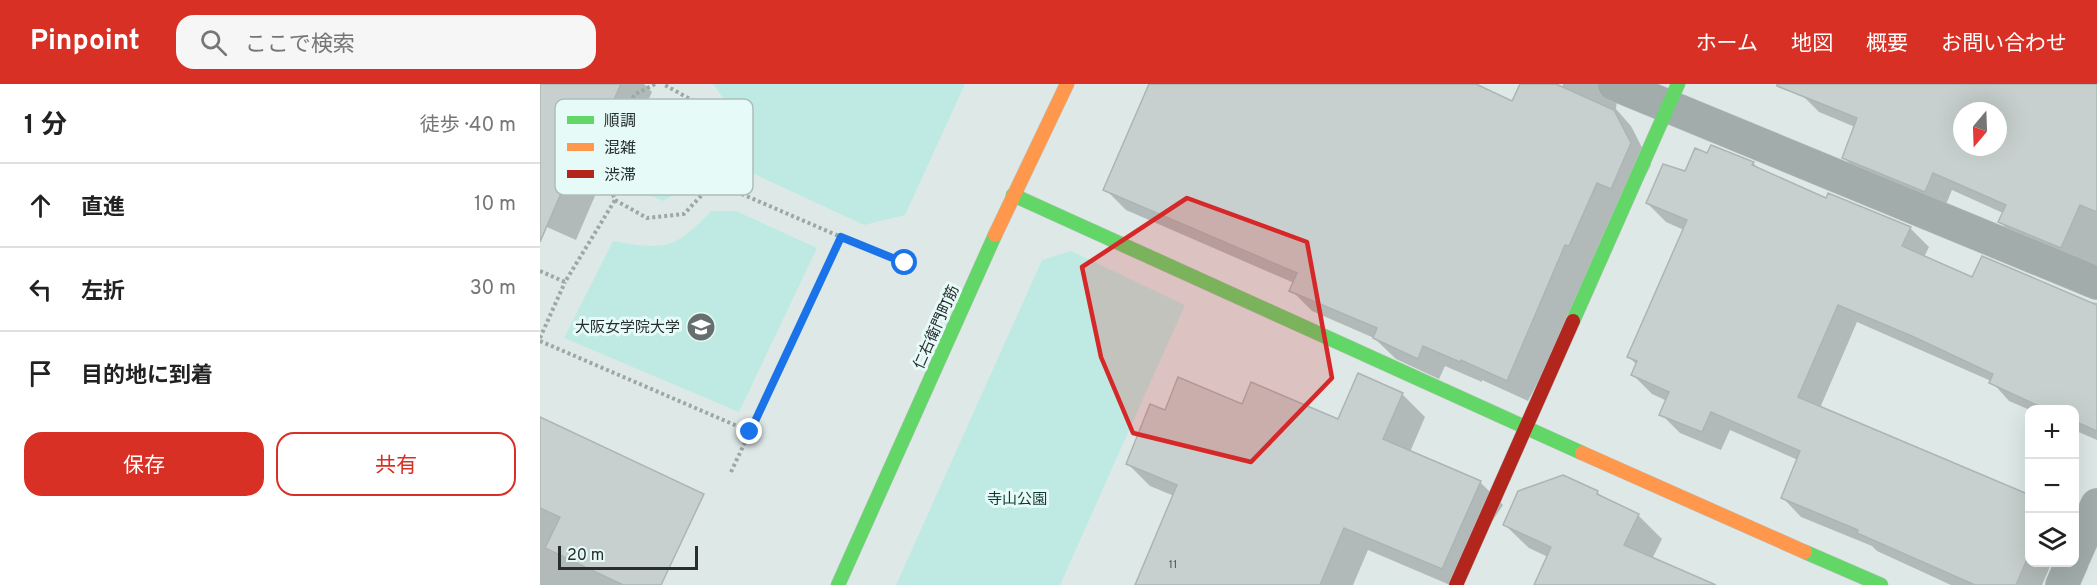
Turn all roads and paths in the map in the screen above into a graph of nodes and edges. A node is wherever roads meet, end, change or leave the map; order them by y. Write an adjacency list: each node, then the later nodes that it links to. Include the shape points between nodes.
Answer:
1 (655, 84): 6 (path)
2 (663, 84): 7 (path)
3 (1067, 84): 11 (street, 仁右衛門町筋)
4 (1614, 84): 5 (street)
5 (1673, 95): 17 (street); 19 (street)
6 (632, 99)
7 (689, 99)
8 (613, 195): 12 (path)
9 (702, 195): 12 (path, via 684,214 647,218)
10 (744, 195): 13 (path)
11 (1013, 195): 19 (street); 25 (street, 仁右衛門町筋)
12 (615, 200): 16 (path)
13 (841, 237): 14 (path); 20 (path)
14 (905, 263)
15 (540, 271): 16 (path)
16 (564, 282): 18 (path)
17 (2097, 283)
18 (540, 340): 20 (path)
19 (1525, 428): 26 (street); 27 (street)
20 (750, 432): 21 (path)
21 (732, 472)
22 (2097, 505): 23 (street)
23 (2079, 546)
24 (2070, 567): 28 (street)
25 (838, 585)
26 (1456, 585)
27 (1881, 585)
28 (2062, 585)

